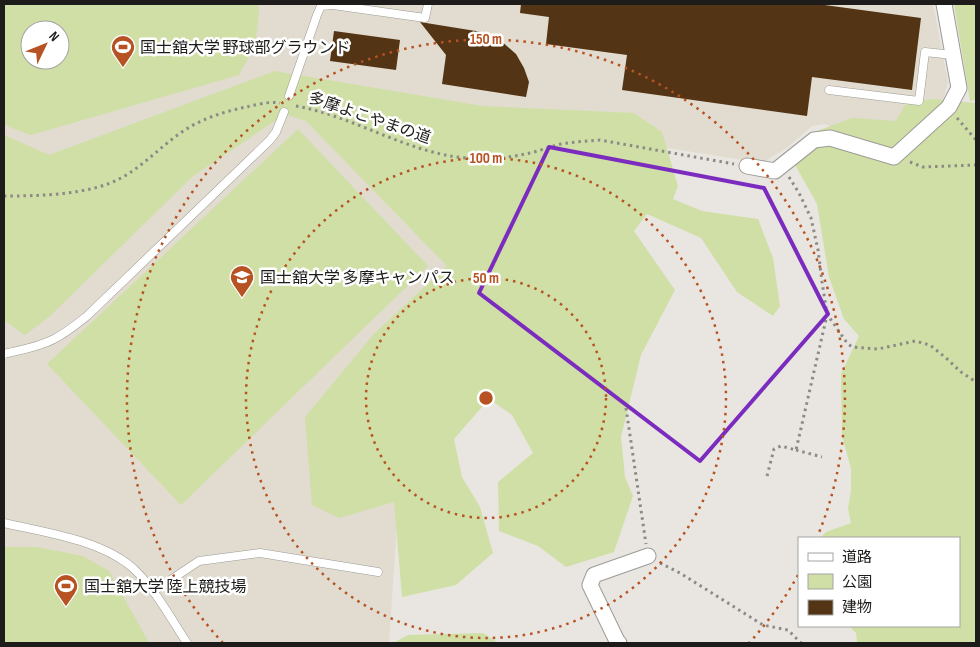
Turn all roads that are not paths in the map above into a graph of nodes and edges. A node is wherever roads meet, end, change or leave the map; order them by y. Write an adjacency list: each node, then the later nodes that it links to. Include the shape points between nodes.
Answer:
1 (428, 4): 5 (lane, via 426,18 321,6)
2 (944, 4): 3 (street)
3 (953, 55): 4 (lane, via 925,52 919,101); 7 (street, via 959,88 949,107 894,156 830,138 814,140 775,171)
4 (829, 90)
5 (289, 96)
6 (284, 112): 8 (lane, via 270,140 87,316 53,340)
7 (747, 166)
8 (4, 354)
9 (4, 523): 12 (lane, via 89,543 135,570)
10 (648, 556): 14 (street, via 594,574 590,585)
11 (378, 572): 12 (lane, via 260,553 199,561)
12 (154, 591): 13 (lane)
13 (187, 643)
14 (619, 643)

